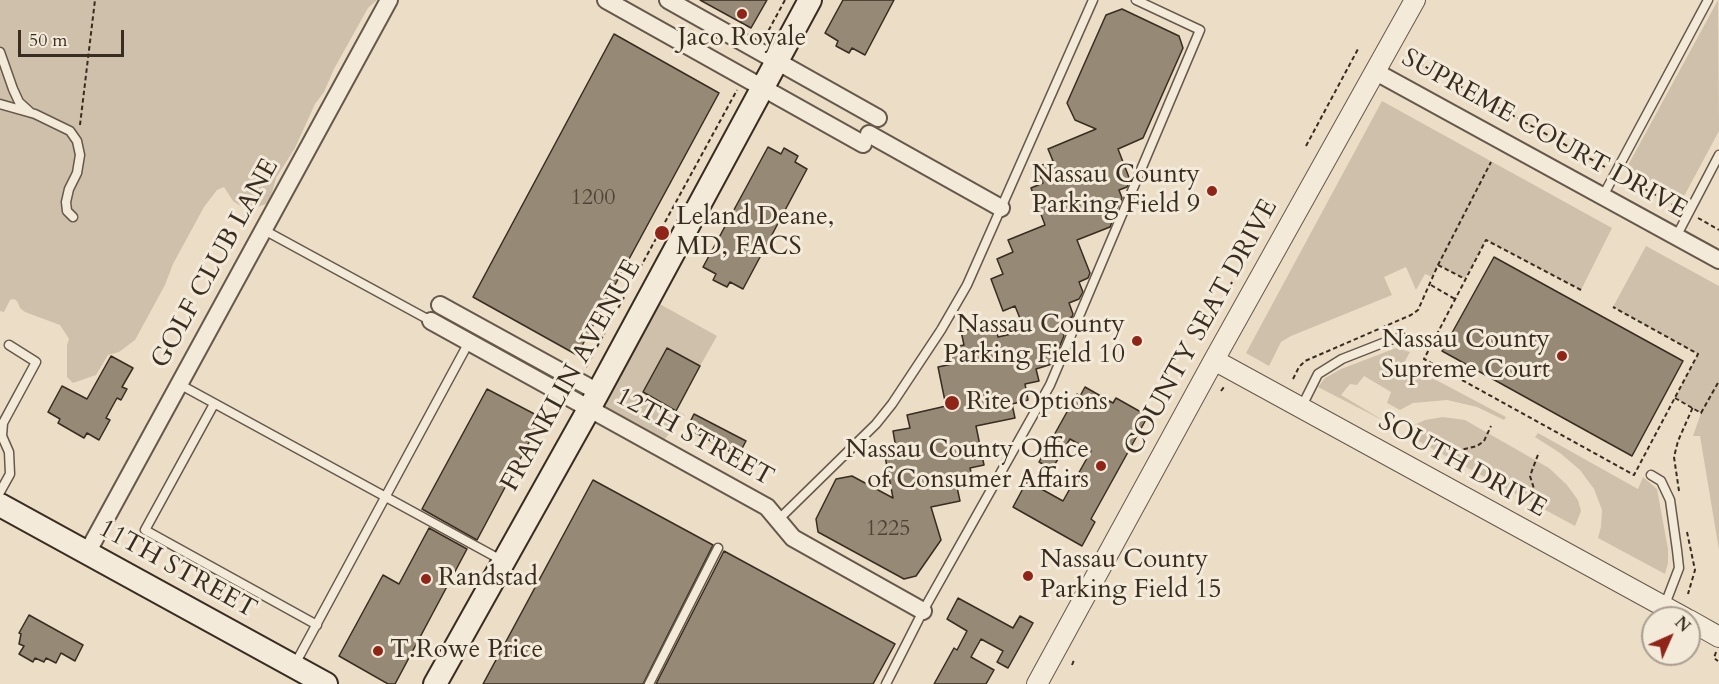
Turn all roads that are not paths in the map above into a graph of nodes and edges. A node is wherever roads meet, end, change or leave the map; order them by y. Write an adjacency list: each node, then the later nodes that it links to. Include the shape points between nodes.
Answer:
1 (389, 0): 20 (street, GOLF CLUB LANE)
2 (606, 0): 12 (street)
3 (668, 0): 10 (street)
4 (810, 0): 10 (main road, FRANKLIN AVENUE)
5 (1094, 0): 18 (lane)
6 (1136, 0): 43 (lane, via 1200,30 1050,385)
7 (1415, 0): 11 (street, COUNTY SEAT DRIVE)
8 (1708, 0): 17 (lane)
9 (0, 52): 14 (lane, via 19,102)
10 (767, 55): 12 (main road, FRANKLIN AVENUE); 15 (street)
11 (1376, 72): 17 (street, SUPREME COURT DRIVE); 28 (street, COUNTY SEAT DRIVE)
12 (753, 82): 18 (street); 30 (main road, FRANKLIN AVENUE)
13 (0, 104): 14 (lane)
14 (32, 113): 19 (lane, via 70,131 78,145 77,173 66,202)
15 (878, 118)
16 (1719, 155): 21 (lane)
17 (1603, 196): 21 (street, SUPREME COURT DRIVE)
18 (1001, 208): 37 (lane, via 967,285 892,404)
19 (73, 217)
20 (264, 230): 24 (lane); 29 (street, GOLF CLUB LANE)
21 (1676, 237): 22 (street, SUPREME COURT DRIVE)
22 (1719, 260)
23 (440, 305): 30 (street, 12TH STREET)
24 (431, 321): 25 (street, 12TH STREET)
25 (469, 342): 30 (street, 12TH STREET); 35 (lane)
26 (1416, 343): 32 (lane, via 1393,339 1342,359 1318,374)
27 (9, 345): 34 (lane, via 36,362 3,423 10,474)
28 (1214, 360): 32 (street, SOUTH DRIVE); 52 (street, COUNTY SEAT DRIVE)
29 (179, 384): 31 (lane); 39 (street, GOLF CLUB LANE)
30 (593, 400): 37 (street, 12TH STREET, via 767,507); 40 (main road, FRANKLIN AVENUE)
31 (213, 404): 35 (lane); 44 (lane, via 145,530)
32 (1301, 408): 41 (street, SOUTH DRIVE)
33 (1652, 475): 42 (lane, via 1661,481 1670,500 1679,568)
34 (0, 492)
35 (385, 497): 40 (lane); 44 (lane)
36 (0, 505): 39 (main road, 11TH STREET)
37 (778, 520): 43 (street, 12TH STREET, via 793,538)
38 (718, 548): 50 (lane)
39 (87, 553): 47 (main road, 11TH STREET)
40 (503, 561): 49 (main road, FRANKLIN AVENUE)
41 (1662, 606)
42 (1664, 606)
43 (923, 611): 51 (lane)
44 (317, 625): 47 (lane)
45 (1701, 630): 46 (street)
46 (1718, 645)
47 (294, 667): 48 (main road, 11TH STREET)
48 (326, 684)
49 (435, 684)
50 (649, 684)
51 (886, 684)
52 (1037, 684)

